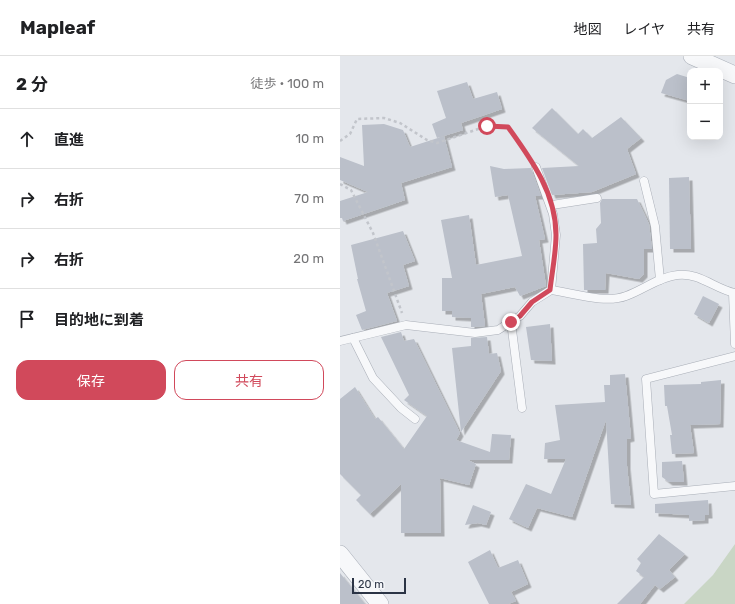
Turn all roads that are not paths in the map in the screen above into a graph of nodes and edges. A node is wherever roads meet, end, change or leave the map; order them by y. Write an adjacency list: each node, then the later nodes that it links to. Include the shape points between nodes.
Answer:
1 (692, 56): 2 (street)
2 (735, 75)
3 (536, 166): 6 (lane)
4 (644, 181): 7 (lane, via 655,226)
5 (597, 198): 6 (lane)
6 (552, 205): 8 (lane, via 556,235)
7 (660, 280): 8 (lane, via 625,296 606,300); 9 (lane, via 678,275 700,278)
8 (550, 290): 10 (lane, via 532,302)
9 (734, 293): 13 (lane)
10 (511, 322): 11 (lane, via 498,330 475,334 406,325); 15 (lane)
11 (353, 338): 12 (lane); 16 (lane, via 373,378)
12 (340, 341)
13 (735, 344)
14 (735, 356): 17 (lane, via 646,380 654,494)
15 (522, 408)
16 (415, 419)
17 (735, 486)
18 (340, 554): 19 (street)
19 (380, 604)

